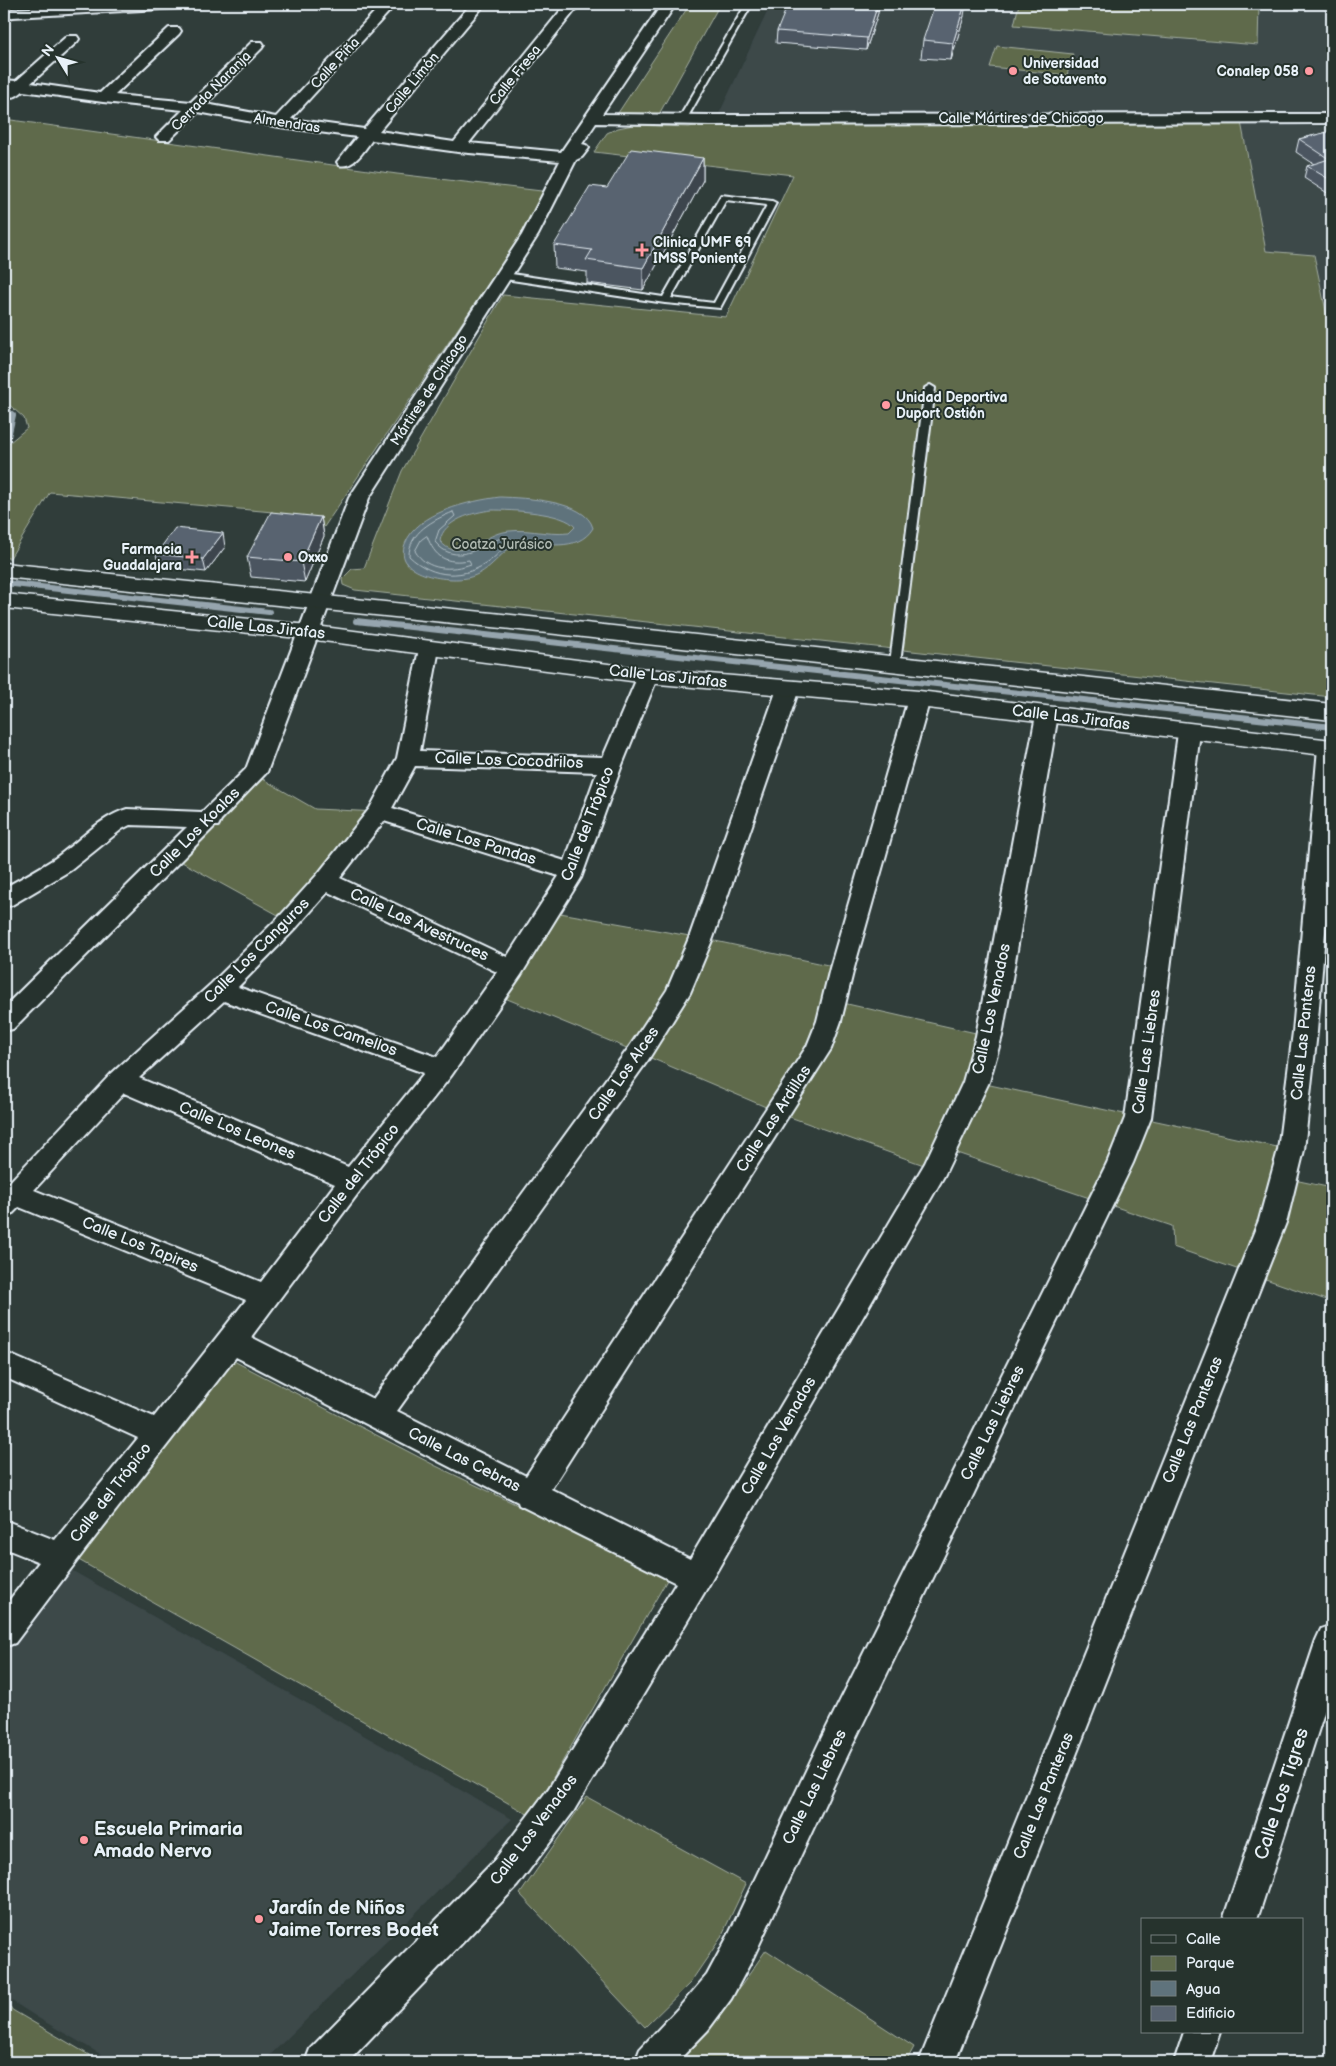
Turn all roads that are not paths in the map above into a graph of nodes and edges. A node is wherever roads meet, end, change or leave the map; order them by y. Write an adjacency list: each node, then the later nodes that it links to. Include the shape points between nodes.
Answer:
1 (179, 4): 7 (street)
2 (389, 4): 19 (street, Calle Piña)
3 (478, 4): 20 (street, Calle Limón)
4 (573, 4): 22 (street, Calle Fresa)
5 (749, 4): 18 (lane)
6 (676, 6): 16 (street)
7 (6, 16)
8 (174, 31): 13 (street)
9 (72, 39): 12 (street)
10 (257, 45): 15 (street, Cerrada Naranja)
11 (4, 84): 12 (street, Almendras)
12 (21, 86): 13 (street, Almendras); 14 (street)
13 (103, 98): 15 (street, Almendras)
14 (4, 99)
15 (196, 107): 19 (street, Almendras); 21 (street, Cerrada Naranja)
16 (598, 118): 18 (street); 23 (street, via 577,154)
17 (1332, 119): 18 (street, Calle Mártires de Chicago)
18 (682, 120)
19 (280, 122): 20 (street, Almendras)
20 (368, 135): 22 (street, Almendras); 24 (street, Calle Limón)
21 (164, 137)
22 (458, 147): 23 (street, Almendras)
23 (570, 157): 25 (street, Mártires de Chicago)
24 (345, 162)
25 (505, 276): 26 (lane); 30 (street, Mártires de Chicago, via 359,498)
26 (665, 300): 26 (lane, via 717,306 772,203 724,197)
27 (930, 388): 33 (lane)
28 (4, 570): 30 (main road, Calle Las Jirafas)
29 (4, 601): 31 (main road, Calle Las Jirafas)
30 (321, 601): 31 (street, Calle Los Koalas); 33 (main road, Calle Las Jirafas)
31 (308, 632): 32 (main road, Calle Las Jirafas); 44 (street, Calle Los Koalas, via 256,772)
32 (429, 649): 34 (main road, Calle Las Jirafas); 41 (street, Calle Los Canguros)
33 (895, 664): 37 (main road, Calle Las Jirafas)
34 (647, 676): 35 (main road, Calle Las Jirafas); 42 (street, Calle del Trópico)
35 (788, 688): 36 (main road, Calle Las Jirafas); 58 (street, Calle Los Alces, via 701,938 678,992 640,1053)
36 (919, 699): 38 (main road, Calle Las Jirafas); 60 (street, Calle Las Ardillas, via 829,1021 818,1049)
37 (1332, 712)
38 (1047, 714): 39 (main road, Calle Las Jirafas); 63 (street, Calle Los Venados, via 989,1036 976,1082 935,1169)
39 (1189, 732): 40 (main road, Calle Las Jirafas); 69 (street, Calle Las Liebres, via 1160,963 1138,1118 1132,1134 741,1946 719,1987 696,2017)
40 (1331, 748): 70 (street, Calle Las Panteras, via 1291,1150 1272,1220)
41 (408, 758): 42 (street, Calle Los Cocodrilos); 43 (street, Calle Los Canguros)
42 (611, 765): 45 (street, Calle del Trópico)
43 (379, 812): 45 (street, Calle Los Pandas); 46 (street, Calle Los Canguros)
44 (210, 820): 47 (street, via 127,817 114,823 63,864); 50 (street, Calle Los Koalas)
45 (572, 872): 48 (street, Calle del Trópico)
46 (325, 881): 48 (street, Calle Las Avestruces); 49 (street, Calle Los Canguros)
47 (4, 899)
48 (512, 969): 51 (street, Calle del Trópico)
49 (220, 990): 51 (street, Calle Los Camellos); 52 (street, Calle Los Canguros)
50 (4, 1022)
51 (442, 1069): 53 (street, Calle del Trópico)
52 (120, 1082): 53 (street, Calle Los Leones); 54 (street, Calle Los Canguros)
53 (353, 1180): 55 (street, Calle del Trópico)
54 (9, 1199): 55 (street, Calle Los Tapires)
55 (266, 1296): 56 (street, Calle del Trópico)
56 (232, 1341): 58 (street, Calle Las Cebras); 59 (street, Calle del Trópico)
57 (4, 1364): 59 (street)
58 (377, 1416): 60 (street, Calle Las Cebras)
59 (158, 1433): 62 (street, Calle del Trópico)
60 (530, 1494): 63 (street, Calle Las Cebras)
61 (4, 1534): 62 (street)
62 (62, 1557): 64 (street, Calle del Trópico)
63 (696, 1578): 68 (street, Calle Los Venados, via 561,1800 505,1874)
64 (4, 1632)
65 (1332, 1640): 66 (street, Calle Los Tigres)
66 (1241, 1918)
67 (1201, 2034): 71 (street)
68 (323, 2062)
69 (653, 2062)
70 (937, 2062)
71 (1192, 2062)

